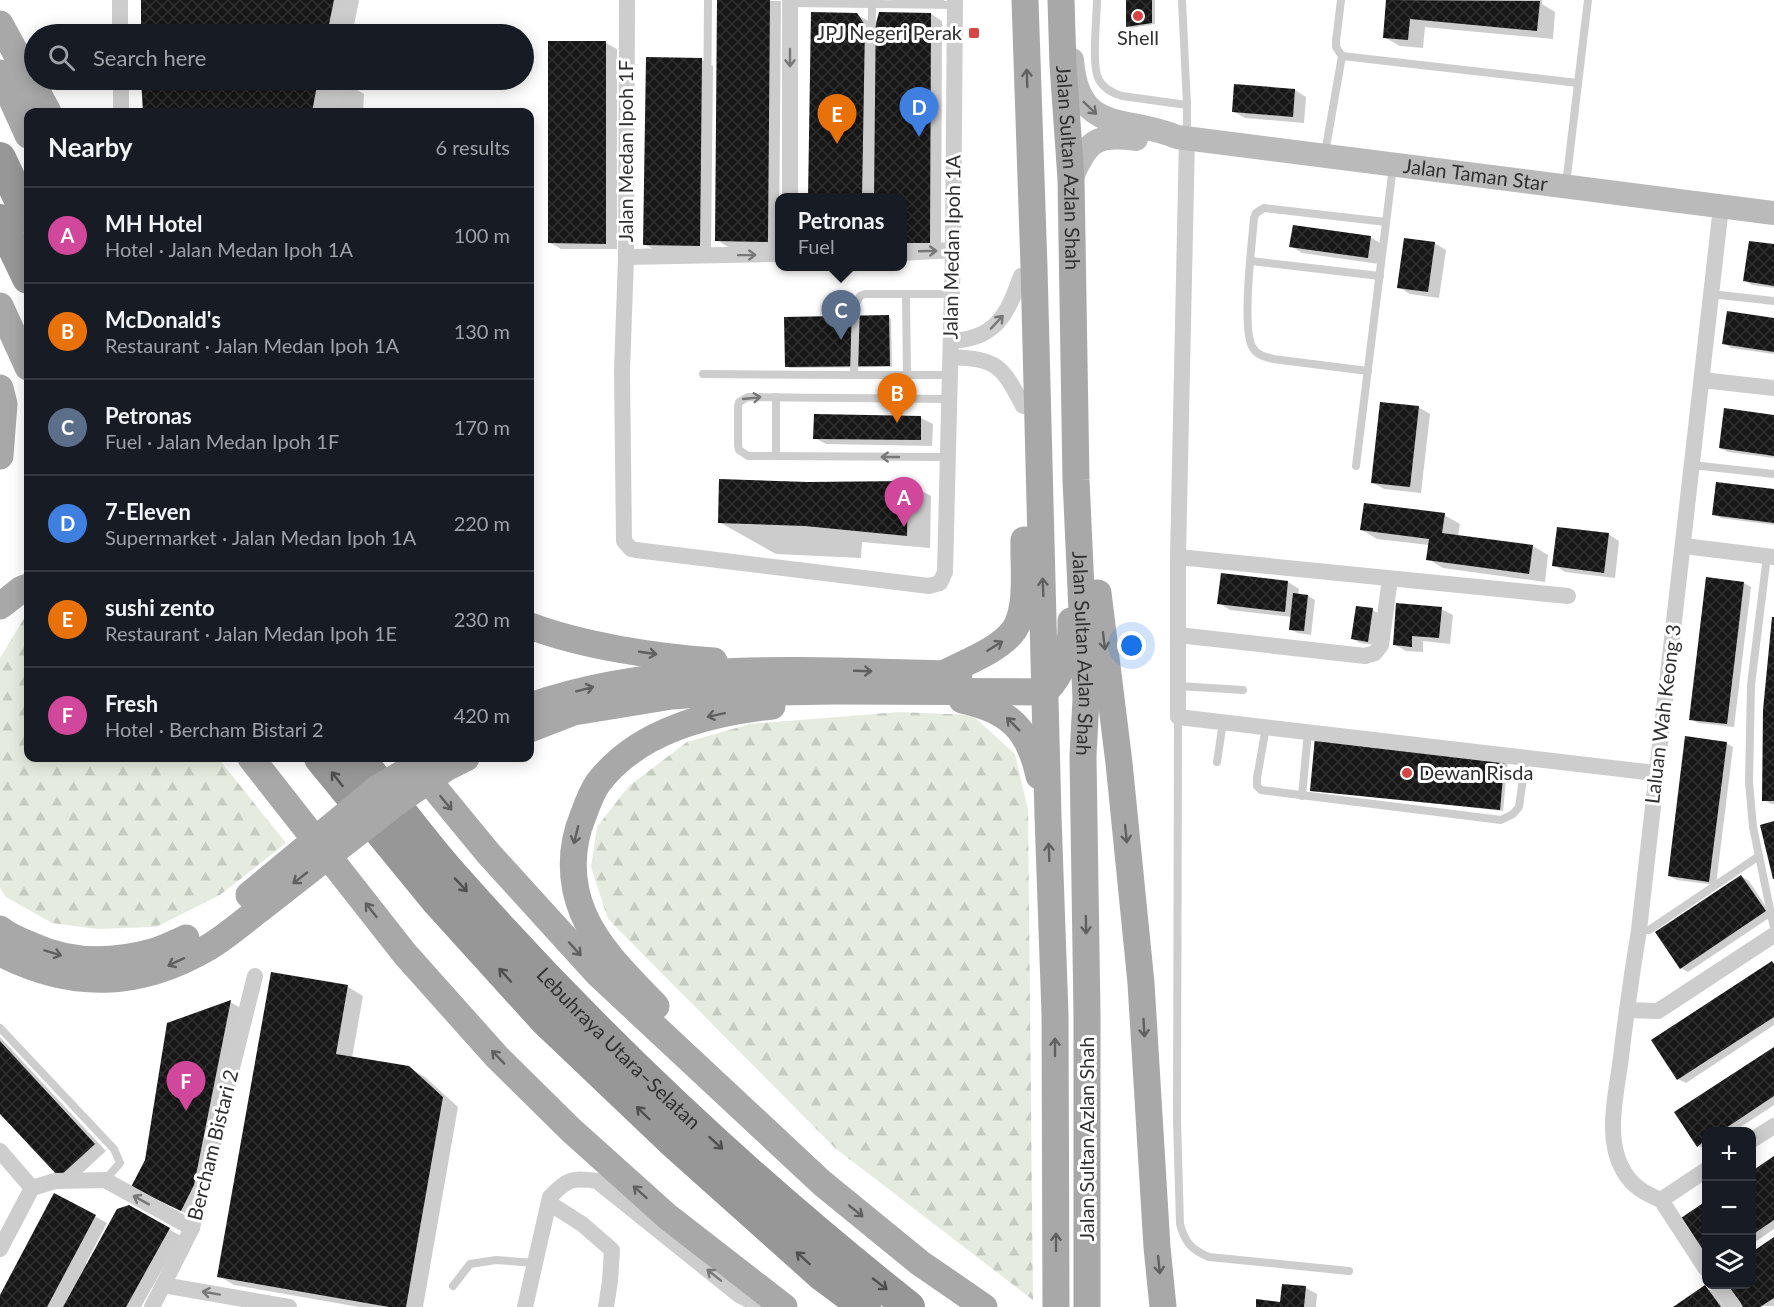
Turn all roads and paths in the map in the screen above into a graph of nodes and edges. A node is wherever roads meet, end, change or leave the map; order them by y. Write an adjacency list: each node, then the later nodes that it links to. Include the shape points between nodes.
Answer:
1 (120, 0): 15 (street)
2 (351, 0): 16 (street)
3 (627, 0): 46 (street, Jalan Medan Ipoh 1F)
4 (708, 0): 47 (lane)
5 (1025, 0): 25 (main road, Jalan Sultan Azlan Shah, one-way to 5)
6 (1097, 0): 24 (lane, via 1096,65 1106,89 1122,96)
7 (1182, 0): 24 (lane)
8 (1341, 0): 17 (lane, via 1336,47)
9 (1588, 0): 20 (lane)
10 (790, 2): 11 (lane); 36 (street, one-way to 36)
11 (872, 2): 12 (lane); 37 (lane)
12 (955, 2): 43 (street, Jalan Medan Ipoh 1A)
13 (1061, 7): 30 (street, Jalan Taman Star, one-way to 30, via 1070,37 1076,87 1090,110 1114,122 1158,129); 34 (main road, Jalan Sultan Azlan Shah); 86 (main road, via 1057,136 1072,637)
14 (0, 24): 18 (main road)
15 (120, 24)
16 (346, 24)
17 (1342, 56): 20 (lane); 31 (lane)
18 (24, 68)
19 (0, 72): 29 (main road)
20 (1578, 83): 35 (lane)
21 (36, 90): 26 (main road)
22 (121, 90): 27 (street)
23 (332, 90): 28 (street)
24 (1187, 105): 30 (lane)
25 (1028, 106): 50 (main road, via 1015,144); 86 (main road, Jalan Sultan Azlan Shah, one-way to 25)
26 (46, 108)
27 (121, 108)
28 (329, 108)
29 (24, 126)
30 (1182, 138): 31 (street, Jalan Taman Star); 34 (street, Jalan Taman Star, via 1102,138 1085,150); 78 (street)
31 (1325, 156): 33 (street, Jalan Taman Star)
32 (0, 158): 39 (highway)
33 (1393, 165): 35 (street, Jalan Taman Star); 42 (lane)
34 (1071, 179): 76 (main road, Jalan Sultan Azlan Shah)
35 (1566, 187): 38 (street, Jalan Taman Star)
36 (790, 193)
37 (870, 193)
38 (1721, 207): 40 (street, Jalan Taman Star); 54 (street, Laluan Wah Keong 3)
39 (24, 209)
40 (1774, 213)
41 (0, 220): 49 (highway)
42 (1386, 222): 48 (lane, via 1264,208 1254,218); 51 (lane)
43 (953, 250): 44 (street, one-way to 43); 53 (street, Jalan Medan Ipoh 1A)
44 (907, 252)
45 (775, 254): 47 (street, Jalan Medan Ipoh 1F, one-way to 45)
46 (626, 256): 47 (street, Jalan Medan Ipoh 1F); 72 (street, Jalan Medan Ipoh 1A, via 623,521 624,541 631,549 935,585 945,572)
47 (706, 256)
48 (1251, 261): 51 (lane); 59 (lane, via 1248,318 1253,349 1272,359)
49 (24, 270)
50 (1021, 276): 57 (street, one-way to 50, via 988,331 1006,312); 69 (main road)
51 (1380, 276): 59 (lane)
52 (906, 294): 53 (lane); 61 (lane, via 866,294 857,300); 62 (lane)
53 (952, 294): 57 (street, Jalan Medan Ipoh 1A)
54 (1711, 294): 55 (lane); 64 (street, Laluan Wah Keong 3)
55 (1774, 301)
56 (0, 306): 58 (main road)
57 (951, 349): 63 (street, Jalan Medan Ipoh 1A); 69 (street, via 1000,368)
58 (24, 358)
59 (1368, 371): 74 (lane)
60 (703, 374): 61 (lane)
61 (854, 375): 62 (lane)
62 (907, 375): 63 (lane)
63 (950, 375): 68 (street, Jalan Medan Ipoh 1A)
64 (1702, 380): 66 (street); 73 (street, Laluan Wah Keong 3)
65 (0, 388): 70 (main road, via 4,404)
66 (1774, 388)
67 (776, 397): 68 (lane); 71 (lane); 71 (lane, one-way to 67, via 748,456 739,450 738,407 742,398)
68 (950, 399): 72 (street, Jalan Medan Ipoh 1A)
69 (1023, 406): 88 (main road, one-way to 69, via 1004,641 1019,619 1023,599)
70 (0, 456)
71 (776, 456): 72 (lane, one-way to 71)
72 (948, 457)
73 (1692, 465): 75 (lane); 77 (street, Laluan Wah Keong 3)
74 (1356, 466)
75 (1774, 474)
76 (1076, 480): 98 (main road, Jalan Sultan Azlan Shah, via 1086,699); 129 (main road, one-way to 129, via 1089,517)
77 (1684, 546): 79 (street); 107 (street, Laluan Wah Keong 3)
78 (1179, 557): 80 (street); 85 (street)
79 (1771, 557): 110 (lane, via 1751,685 1749,782)
80 (1390, 579): 82 (street); 85 (street, via 1382,645 1365,656)
81 (24, 588): 83 (main road)
82 (1568, 596)
83 (0, 606)
84 (534, 627): 87 (main road, one-way to 87, via 591,643 657,654 711,661 809,663)
85 (1178, 635): 90 (street)
86 (1056, 646): 89 (main road, Jalan Sultan Azlan Shah)
87 (833, 680): 88 (main road); 92 (main road, one-way to 87, via 639,679 704,674); 95 (main road, via 672,696 574,712); 125 (main road, one-way to 125, via 813,701 711,716 680,726 633,751 597,784 573,850 577,895 602,946 642,992 770,1120)
88 (936, 683): 89 (main road); 109 (main road, one-way to 88, via 1036,763 1013,721)
89 (1048, 683): 98 (main road, via 1068,701); 109 (main road, Jalan Sultan Azlan Shah)
90 (1178, 686): 91 (lane); 93 (street)
91 (1243, 690)
92 (534, 705)
93 (1178, 717): 94 (street); 129 (lane, via 1177,1120)
94 (1223, 722): 96 (street); 106 (lane)
95 (534, 727)
96 (1266, 727): 97 (street); 108 (lane, via 1257,786 1261,790)
97 (1308, 732): 99 (street); 108 (lane)
98 (1083, 756): 148 (main road, Jalan Sultan Azlan Shah, one-way to 148)
99 (1526, 757): 107 (street); 108 (lane, via 1518,807 1501,820)
100 (254, 762): 144 (main road, one-way to 100, via 668,1217 497,1057 405,954)
101 (323, 762): 145 (highway, Lebuhraya Utara–Selatan, one-way to 101, via 823,1276 680,1148 546,1021 438,902)
102 (362, 762): 146 (highway, Lebuhraya Utara–Selatan, one-way to 146, via 454,877 605,1039 794,1213)
103 (412, 762): 125 (main road, one-way to 125, via 488,853 598,974)
104 (422, 762): 111 (main road, bridge, via 378,788)
105 (458, 762): 111 (main road, one-way to 111, bridge)
106 (1217, 762)
107 (1655, 773): 114 (street, Laluan Wah Keong 3)
108 (1302, 795)
109 (1048, 816): 138 (main road, Jalan Sultan Azlan Shah, one-way to 109, via 1055,1014)
110 (1759, 856): 113 (lane); 114 (lane, via 1648,930)
111 (255, 902): 112 (main road, one-way to 111, via 41,950 75,960 118,959 153,952); 116 (main road, one-way to 116, via 208,947 153,973 107,981 65,977 26,967)
112 (0, 928)
113 (1774, 928)
114 (1639, 930): 118 (street, Laluan Wah Keong 3)
115 (1774, 935): 118 (street, via 1658,1011)
116 (0, 953)
117 (255, 976): 130 (street, Bercham Bistari 2)
118 (1627, 1010): 127 (street, Laluan Wah Keong 3, via 1614,1142 1630,1182)
119 (0, 1028): 124 (lane, via 114,1149 120,1163)
120 (1774, 1126): 121 (street)
121 (1756, 1137)
122 (0, 1151): 126 (street)
123 (1702, 1173): 127 (street)
124 (105, 1180): 126 (street, via 55,1181); 130 (street, one-way to 124)
125 (822, 1183): 147 (main road, one-way to 147, via 920,1263)
126 (32, 1188): 131 (street)
127 (1661, 1200): 132 (street)
128 (549, 1203): 133 (street); 142 (street, via 612,1250); 143 (street, one-way to 128, via 739,1295 597,1181 578,1178 562,1184)
129 (1168, 1224): 134 (lane, via 1188,1245 1209,1257); 149 (main road, one-way to 149)
130 (192, 1228): 135 (street, Bercham Bistari 2)
131 (0, 1250)
132 (1702, 1262)
133 (535, 1263): 136 (lane, via 496,1260 470,1264); 141 (street)
134 (1349, 1271)
135 (163, 1285): 139 (street, Bercham Bistari 2); 140 (street, one-way to 135)
136 (453, 1286)
137 (1721, 1289): 150 (street)
138 (1056, 1304)
139 (152, 1307)
140 (289, 1307)
141 (525, 1307)
142 (606, 1307)
143 (763, 1307)
144 (784, 1307)
145 (865, 1307)
146 (909, 1307)
147 (984, 1307)
148 (1087, 1307)
149 (1163, 1307)
150 (1734, 1307)

